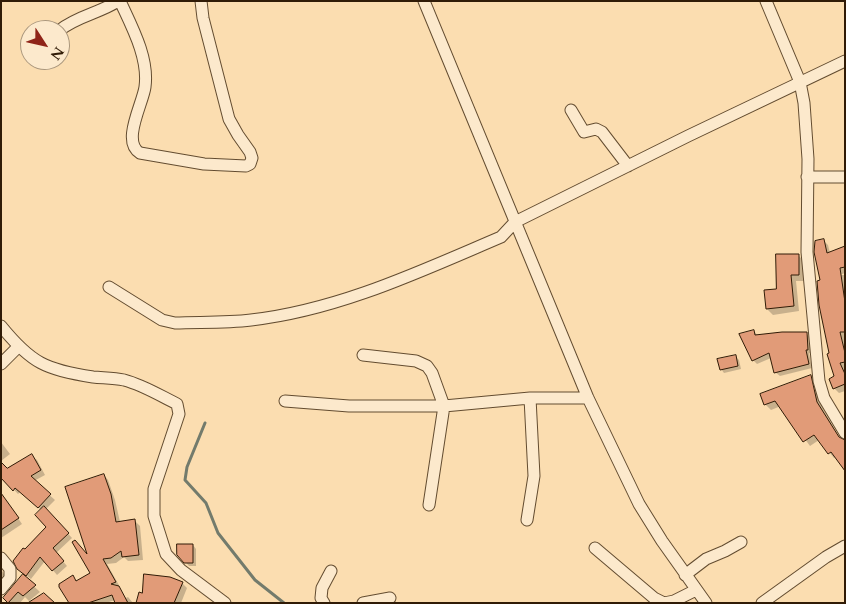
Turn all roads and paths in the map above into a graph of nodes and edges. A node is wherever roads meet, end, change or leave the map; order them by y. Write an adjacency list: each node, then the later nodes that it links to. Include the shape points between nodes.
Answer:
1 (119, 1): 2 (street, via 139,45 144,69 145,87 132,130 136,150 204,164 246,166 252,158 230,119); 5 (street)
2 (201, 1)
3 (424, 1): 12 (street)
4 (766, 1): 7 (street)
5 (70, 23)
6 (845, 61): 7 (street)
7 (800, 82): 9 (street); 10 (street)
8 (572, 110): 9 (street, via 584,132 596,129 602,132)
9 (628, 166): 12 (street)
10 (807, 177): 11 (street); 22 (street, via 807,252 819,381 824,398)
11 (845, 177)
12 (515, 222): 13 (street, via 501,237 358,295 300,311 250,320 175,323 162,320); 19 (street)
13 (109, 287)
14 (1, 326): 15 (street)
15 (18, 347): 17 (street); 34 (street, via 54,370 122,380 143,386 177,404 179,414 154,488 154,516 166,554 181,570)
16 (364, 355): 21 (street, via 416,361 427,366)
17 (1, 364)
18 (530, 398): 19 (street); 21 (street); 24 (street, via 534,476)
19 (588, 398): 30 (street, via 639,504)
20 (284, 401): 21 (street, via 349,406)
21 (444, 406): 23 (street)
22 (845, 433)
23 (429, 505)
24 (528, 520)
25 (741, 542): 30 (street, via 706,559)
26 (845, 546): 39 (street)
27 (595, 548): 37 (street)
28 (1, 558): 31 (street, via 10,569 10,578)
29 (331, 571): 35 (street, via 322,588)
30 (685, 575): 32 (street)
31 (1, 590)
32 (696, 590): 37 (street); 38 (street)
33 (390, 598): 36 (street)
34 (226, 603)
35 (324, 603)
36 (363, 603)
37 (664, 603)
38 (706, 603)
39 (762, 603)

